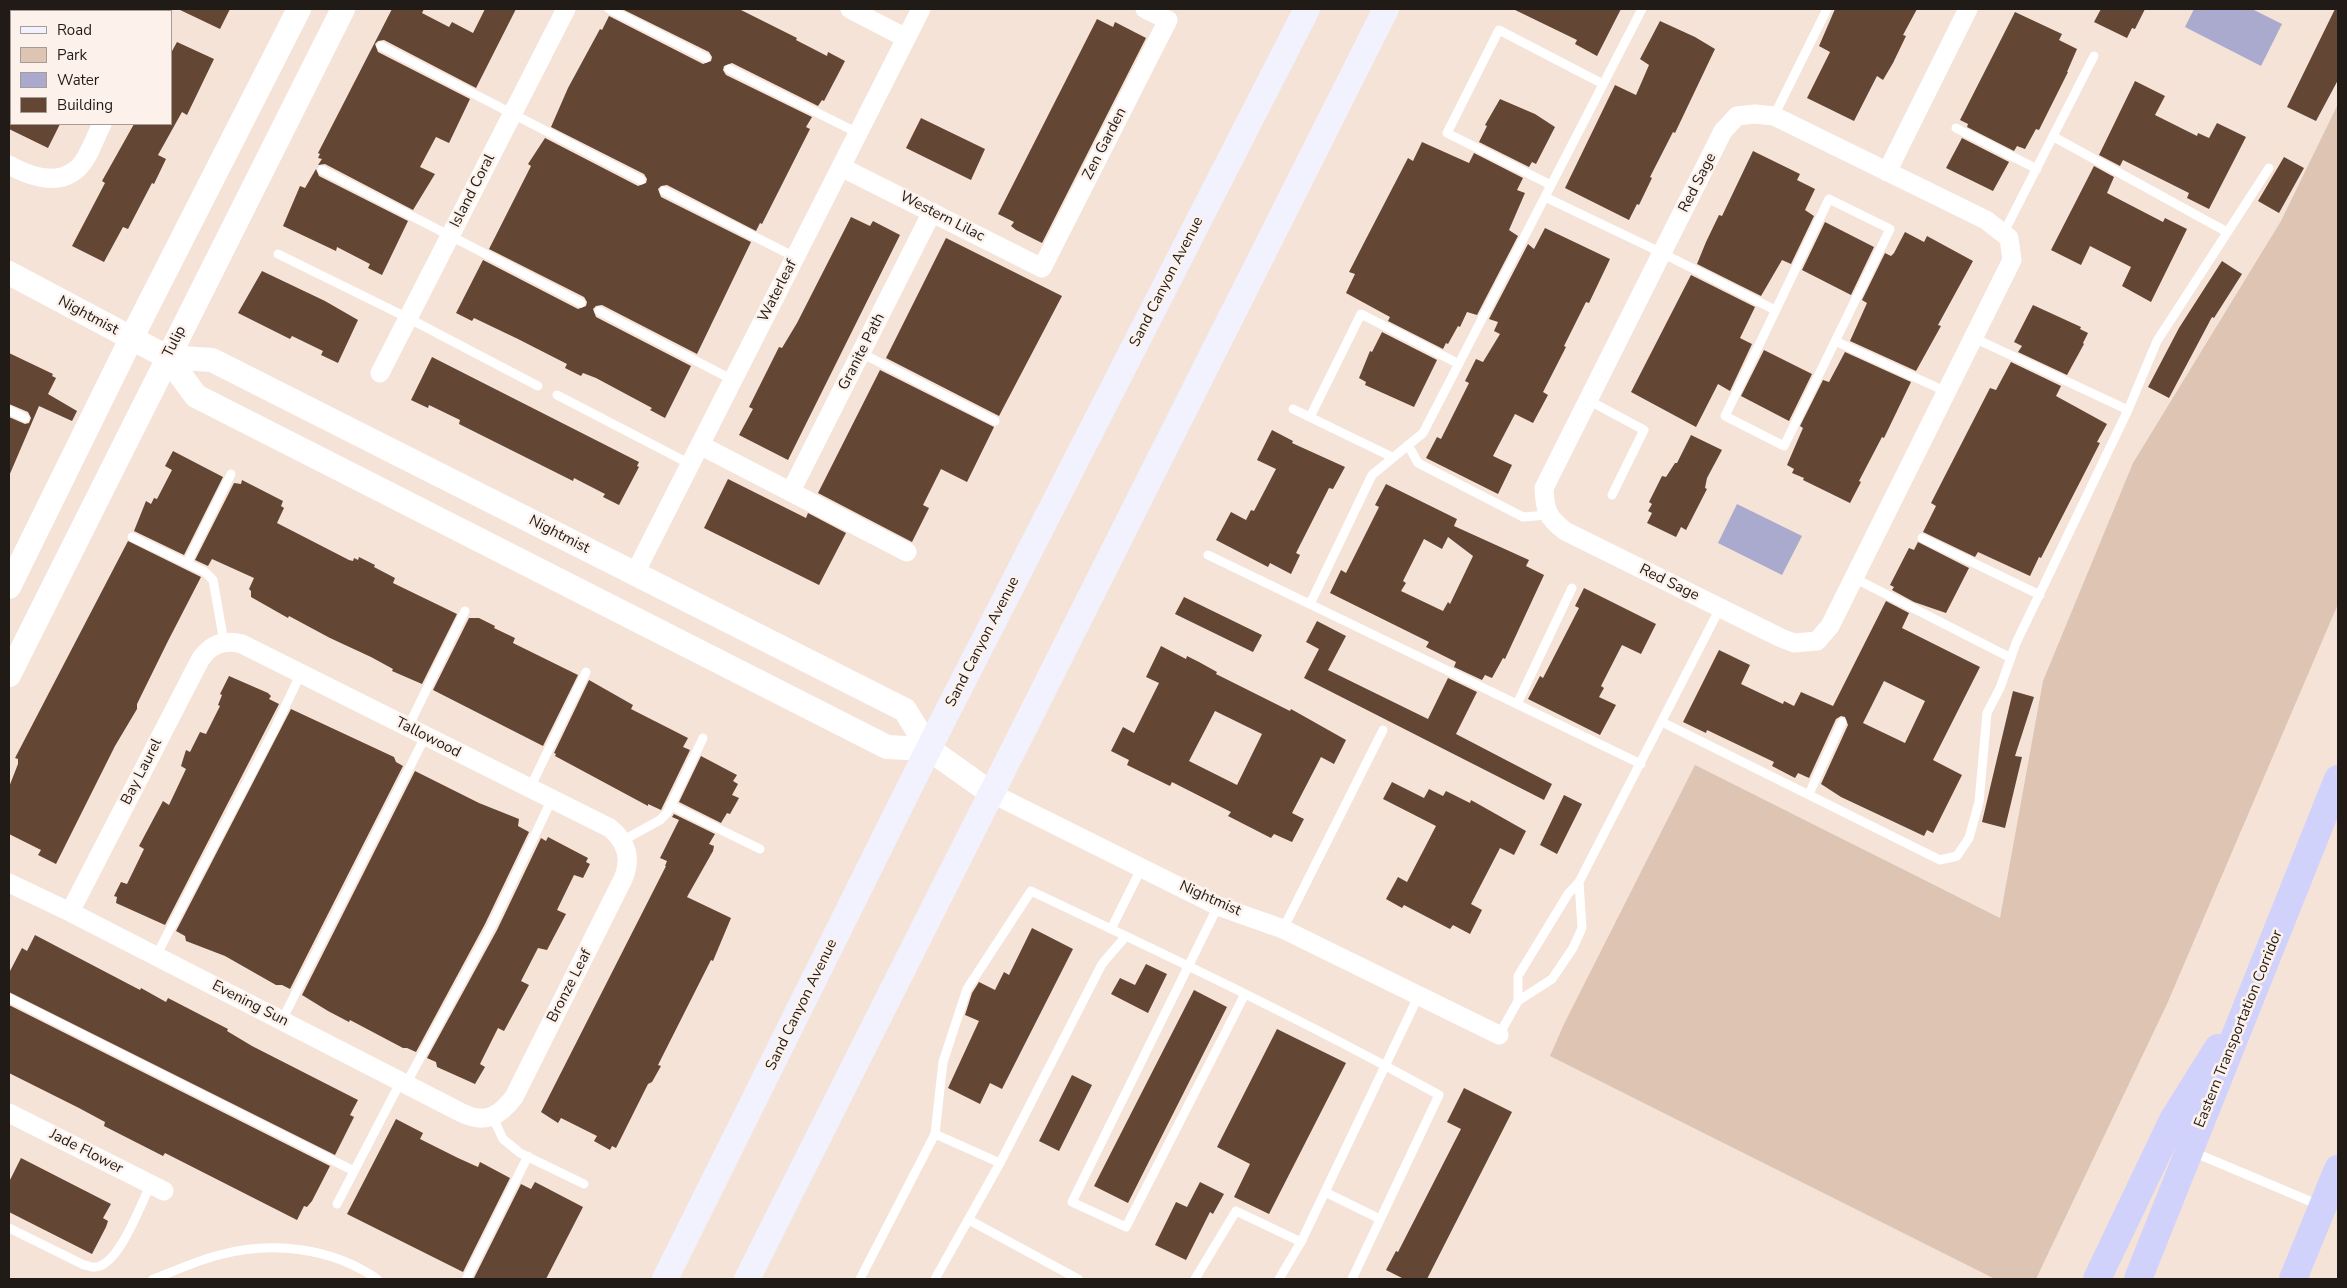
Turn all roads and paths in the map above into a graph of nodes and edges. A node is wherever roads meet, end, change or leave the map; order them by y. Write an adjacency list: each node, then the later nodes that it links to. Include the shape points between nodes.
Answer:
1 (299, 9): 49 (street)
2 (343, 9): 52 (street, Tulip)
3 (566, 9): 19 (street, Island Coral)
4 (609, 9): 16 (lane)
5 (850, 9): 13 (street)
6 (921, 9): 13 (street, Waterleaf)
7 (1144, 9): 42 (street, Zen Garden, via 1168,20)
8 (1307, 9): 99 (main road, Sand Canyon Avenue)
9 (1386, 9): 103 (main road)
10 (1642, 9): 18 (lane)
11 (1968, 9): 30 (street)
12 (1823, 10): 20 (lane)
13 (906, 38): 23 (street, Waterleaf)
14 (381, 46): 19 (lane)
15 (2094, 56): 24 (lane)
16 (706, 58)
17 (729, 69): 23 (lane)
18 (1603, 84): 32 (lane); 32 (lane, via 1499,30 1448,133)
19 (512, 114): 31 (lane); 38 (street, Island Coral)
20 (1774, 116): 30 (street, Red Sage); 39 (street, Red Sage, via 1737,116 1723,131)
21 (101, 125): 25 (street, via 78,168 62,177 44,179)
22 (1956, 128): 28 (lane)
23 (858, 134): 26 (street, Waterleaf)
24 (2054, 138): 28 (lane); 36 (lane)
25 (9, 166)
26 (841, 167): 35 (street, Western Lilac); 41 (street, Waterleaf)
27 (2269, 168): 36 (lane)
28 (2037, 169): 37 (lane)
29 (322, 170): 38 (lane)
30 (1887, 172): 37 (street, Red Sage, via 1986,220)
31 (641, 180)
32 (1551, 185): 34 (lane)
33 (664, 191): 41 (lane)
34 (1545, 197): 39 (lane); 53 (lane)
35 (932, 212): 42 (street, Western Lilac); 51 (street, Granite Path)
36 (2227, 232): 62 (lane, via 2157,341)
37 (2003, 234): 48 (street, Red Sage, via 2009,238 2012,260)
38 (450, 236): 44 (lane); 47 (street, Island Coral)
39 (1662, 253): 45 (lane); 59 (street, Red Sage)
40 (278, 254): 47 (lane)
41 (795, 257): 55 (street, Waterleaf)
42 (1042, 268)
43 (9, 274): 49 (street, Nightmist)
44 (581, 303)
45 (1775, 310): 50 (lane, via 1725,416 1784,446); 50 (lane, via 1830,199 1881,224 1890,229)
46 (599, 311): 55 (lane)
47 (408, 318): 54 (street, Island Coral); 56 (lane)
48 (1974, 338): 57 (street, Red Sage); 62 (lane)
49 (131, 339): 52 (street, Nightmist); 81 (street)
50 (1835, 341): 57 (lane)
51 (861, 353): 65 (lane); 71 (street, Granite Path)
52 (167, 358): 79 (street, Nightmist, via 212,360); 91 (street, Tulip); 99 (street, Nightmist, via 196,396 887,747)
53 (1459, 364): 63 (lane, via 1361,314); 66 (lane, via 1423,433)
54 (380, 373)
55 (733, 380): 67 (street, Waterleaf)
56 (538, 386)
57 (1947, 392): 80 (street, Red Sage)
58 (557, 395): 69 (lane)
59 (1588, 400): 72 (lane, via 1644,430); 73 (street, Red Sage, via 1544,488)
60 (1293, 409): 63 (lane)
61 (9, 410): 64 (lane)
62 (2128, 410): 83 (lane)
63 (1310, 417): 68 (lane)
64 (25, 418)
65 (995, 421)
66 (1408, 445): 68 (lane); 73 (lane, via 1418,463 1524,517)
67 (700, 446): 69 (street, Waterleaf); 71 (street)
68 (1392, 457): 84 (lane, via 1372,475)
69 (690, 464): 79 (street, Waterleaf)
70 (231, 474): 78 (lane)
71 (791, 492): 76 (street)
72 (1612, 495)
73 (1548, 516): 85 (street, Red Sage, via 1565,531)
74 (132, 537): 78 (lane)
75 (1922, 538): 83 (lane)
76 (907, 552)
77 (1208, 555): 84 (lane)
78 (187, 563): 87 (lane, via 213,580)
79 (635, 573): 99 (street, Nightmist, via 905,710)
80 (1854, 578): 85 (street, Red Sage, via 1830,626 1818,641 1794,643); 88 (lane)
81 (9, 587)
82 (1572, 588): 92 (lane)
83 (2040, 595): 88 (lane)
84 (1310, 604): 92 (lane)
85 (1720, 608): 93 (lane)
86 (465, 611): 95 (lane)
87 (224, 642): 90 (street, Tallowood, via 242,644); 113 (street, Bay Laurel, via 210,647 200,660)
88 (2011, 658): 104 (lane, via 1987,713 1979,802 1969,838 1957,856 1940,860)
89 (586, 672): 102 (lane)
90 (301, 673): 95 (street, Tallowood); 117 (lane)
91 (9, 675)
92 (1518, 704): 100 (lane)
93 (1662, 722): 100 (lane); 104 (lane)
94 (1842, 722): 104 (lane)
95 (408, 727): 97 (street, Tallowood)
96 (1383, 730): 115 (lane)
97 (426, 737): 102 (street, Tallowood); 124 (lane)
98 (703, 738): 106 (lane)
99 (928, 748): 103 (street, Nightmist); 148 (main road, Sand Canyon Avenue)
100 (1641, 764): 110 (lane)
101 (2338, 779): 119 (highway, Eastern Transportation Corridor)
102 (530, 788): 105 (street, Tallowood)
103 (991, 793): 109 (street, Nightmist); 149 (main road)
104 (1809, 794)
105 (552, 799): 107 (street, Tallowood, via 610,828); 127 (lane, via 490,927)
106 (670, 805): 107 (lane, via 660,820); 108 (lane)
107 (623, 844): 129 (street, Bronze Leaf, via 628,865 623,879 514,1098)
108 (760, 849)
109 (1142, 868): 112 (street, Nightmist); 114 (lane)
110 (1579, 882): 123 (lane, via 1568,894 1518,976); 123 (lane, via 1582,928 1573,948 1552,979)
111 (9, 883): 113 (street, Evening Sun)
112 (1218, 906): 115 (street, Nightmist); 118 (lane)
113 (70, 912): 117 (street, Evening Sun)
114 (1112, 929): 116 (lane); 130 (lane, via 1031,891 967,989 943,1062)
115 (1283, 929): 121 (street, Nightmist)
116 (1126, 936): 118 (lane); 133 (lane, via 1102,964)
117 (156, 956): 124 (street, Evening Sun)
118 (1189, 966): 120 (lane); 120 (lane, via 1072,1202 1126,1228)
119 (2256, 988): 131 (highway, Eastern Transportation Corridor); 156 (highway, via 2173,1120)
120 (1245, 994): 126 (lane)
121 (1418, 997): 125 (street, Nightmist); 126 (lane)
122 (9, 998): 135 (lane)
123 (1518, 1001): 125 (lane)
124 (282, 1020): 127 (street, Evening Sun)
125 (1499, 1036)
126 (1385, 1065): 138 (lane); 141 (lane, via 1439,1095)
127 (403, 1082): 129 (street, Evening Sun, via 469,1116 481,1120); 135 (lane)
128 (9, 1113): 137 (street, Jade Flower)
129 (493, 1118): 132 (lane, via 503,1138)
130 (935, 1134): 133 (lane); 150 (lane)
131 (2190, 1151): 140 (lane); 157 (highway, Eastern Transportation Corridor)
132 (528, 1156): 136 (lane); 145 (lane)
133 (1000, 1163): 142 (lane)
134 (2338, 1169): 140 (highway)
135 (354, 1171): 139 (lane)
136 (584, 1184)
137 (157, 1187): 143 (lane, via 118,1251 107,1263 96,1267)
138 (1325, 1192): 141 (lane); 144 (lane)
139 (337, 1204)
140 (2323, 1206): 158 (highway)
141 (1380, 1219): 155 (lane)
142 (969, 1220): 151 (lane); 152 (lane)
143 (9, 1228)
144 (1301, 1242): 153 (lane, via 1236,1211); 154 (lane)
145 (467, 1278)
146 (153, 1279): 147 (lane, via 217,1256 248,1249 274,1248 306,1250 336,1258 363,1269)
147 (377, 1279)
148 (666, 1279)
149 (747, 1279)
150 (860, 1279)
151 (935, 1279)
152 (1078, 1279)
153 (1195, 1279)
154 (1279, 1279)
155 (1352, 1279)
156 (2097, 1279)
157 (2138, 1279)
158 (2293, 1279)

